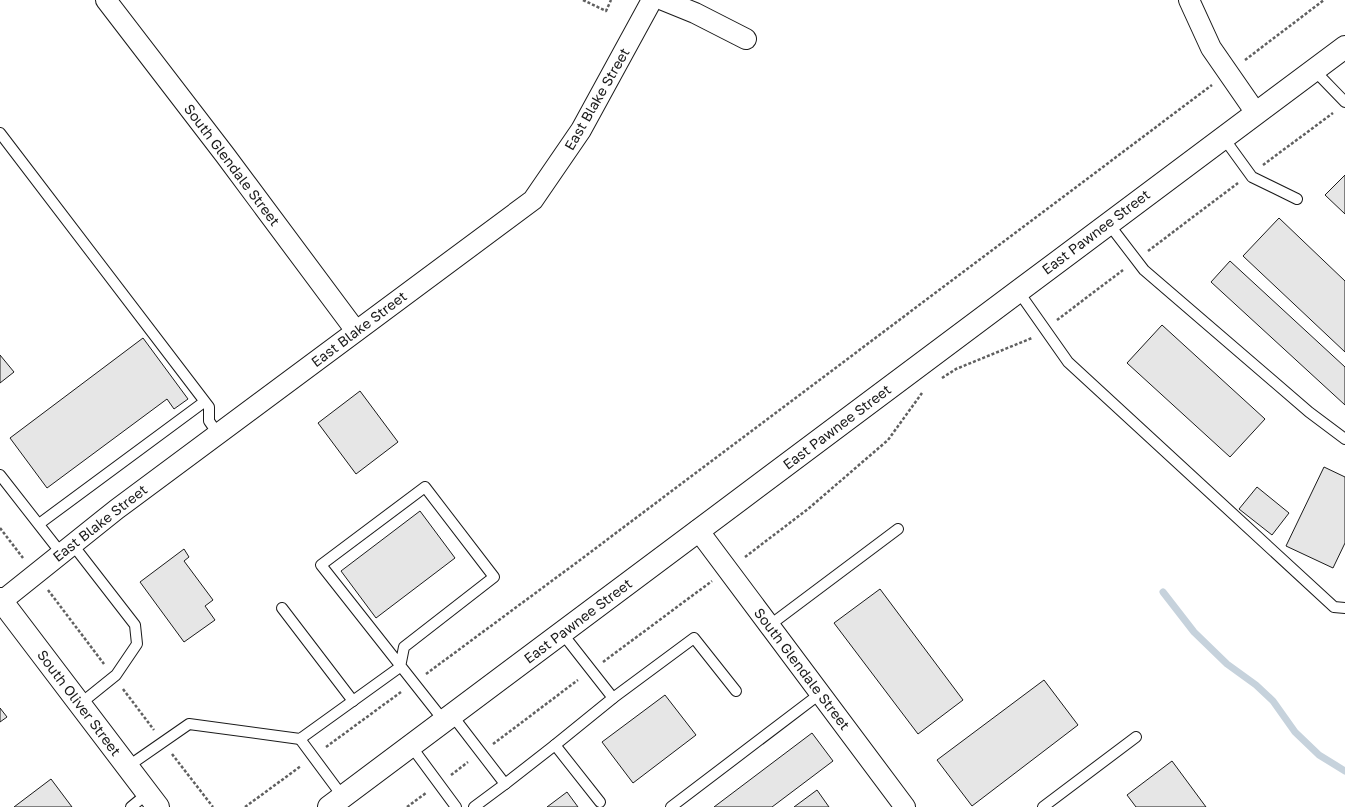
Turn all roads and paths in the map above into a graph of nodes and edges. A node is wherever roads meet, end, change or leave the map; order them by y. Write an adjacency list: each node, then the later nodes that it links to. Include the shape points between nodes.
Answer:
1 (106, 0): 22 (street, South Glendale Street)
2 (583, 0): 3 (path, via 606,11)
3 (611, 0)
4 (652, 0): 22 (street, East Blake Street, via 581,130 533,200)
5 (663, 0): 8 (street)
6 (1189, 0): 11 (street, via 1211,48)
7 (1324, 0): 11 (path)
8 (746, 39)
9 (1345, 47): 10 (main road, East Pawnee Street)
10 (1314, 70): 12 (lane); 13 (main road, East Pawnee Street)
11 (1228, 73): 13 (street); 41 (path)
12 (1342, 106): 16 (path)
13 (1256, 113): 15 (main road, East Pawnee Street)
14 (0, 133): 25 (lane)
15 (1223, 137): 16 (lane); 18 (main road, East Pawnee Street)
16 (1250, 175): 17 (lane); 19 (path)
17 (1297, 199)
18 (1108, 223): 19 (lane); 20 (main road, East Pawnee Street)
19 (1136, 260): 21 (path); 27 (lane, via 1144,270 1309,412)
20 (1018, 291): 21 (lane); 31 (main road, East Pawnee Street)
21 (1045, 329): 23 (path, via 1033,338 956,369); 36 (lane, via 1068,362 1334,607)
22 (356, 331): 26 (street, East Blake Street)
23 (936, 382)
24 (923, 391): 33 (path, via 888,440 808,509)
25 (204, 402): 26 (lane, via 209,407 209,421); 29 (lane)
26 (218, 434): 32 (street, East Blake Street)
27 (1345, 439)
28 (0, 475): 29 (lane)
29 (39, 524): 32 (lane)
30 (898, 529): 37 (lane)
31 (698, 530): 33 (street, South Glendale Street); 38 (main road, East Pawnee Street)
32 (67, 549): 34 (street, East Blake Street); 46 (lane, via 135,625 137,644 116,675)
33 (728, 569): 37 (street, South Glendale Street); 40 (path)
34 (2, 604): 46 (main road, South Oliver Street)
35 (282, 608): 45 (lane)
36 (1345, 608)
37 (770, 625): 43 (street, South Glendale Street)
38 (562, 633): 40 (lane); 47 (main road, East Pawnee Street)
39 (400, 667): 39 (lane, via 404,647 494,577 425,487 321,566); 41 (lane); 45 (lane)
40 (592, 670): 44 (lane); 52 (path)
41 (413, 683): 47 (lane); 53 (path)
42 (736, 691): 44 (lane, via 694,638)
43 (821, 693): 65 (lane); 66 (street, South Glendale Street)
44 (613, 698): 50 (lane)
45 (353, 701): 49 (lane)
46 (80, 704): 54 (main road, South Oliver Street)
47 (448, 718): 51 (main road, East Pawnee Street); 52 (lane)
48 (1136, 737): 67 (lane)
49 (300, 739): 53 (lane); 54 (lane, via 189,724)
50 (555, 745): 56 (lane); 59 (lane)
51 (411, 746): 55 (lane); 58 (main road, East Pawnee Street)
52 (481, 752): 55 (path); 56 (lane)
53 (313, 757): 58 (lane); 61 (path)
54 (127, 767): 57 (main road, South Oliver Street)
55 (438, 784): 62 (path); 63 (lane)
56 (505, 784): 64 (lane)
57 (153, 800): 60 (lane)
58 (336, 802)
59 (600, 802)
60 (131, 807)
61 (245, 807)
62 (407, 807)
63 (456, 807)
64 (474, 807)
65 (671, 807)
66 (905, 807)
67 (1043, 807)

